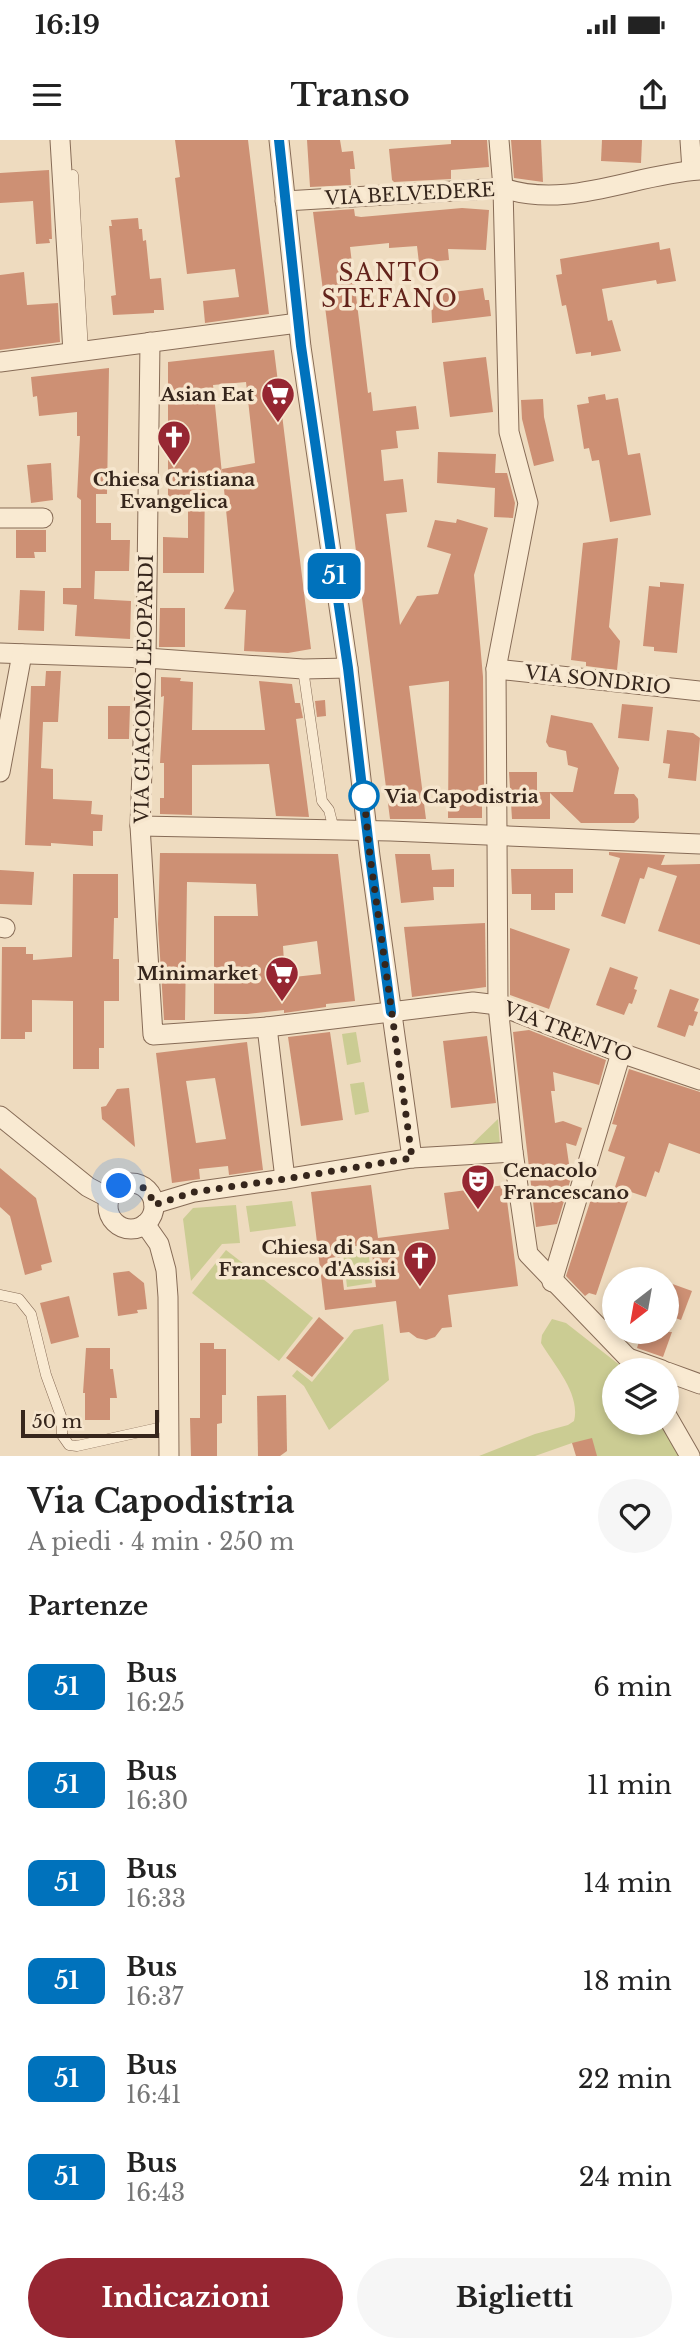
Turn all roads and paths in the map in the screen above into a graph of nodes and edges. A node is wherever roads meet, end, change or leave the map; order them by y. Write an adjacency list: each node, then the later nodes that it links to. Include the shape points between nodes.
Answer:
1 (60, 140): 11 (street)
2 (279, 140): 8 (street)
3 (499, 140): 7 (street)
4 (690, 140): 5 (street)
5 (696, 170): 7 (street, VIA BELVEDERE, via 556,197 522,195)
6 (73, 175): 11 (lane)
7 (503, 188): 8 (street, VIA BELVEDERE); 20 (street, via 509,432 528,503)
8 (285, 201): 9 (street)
9 (298, 323): 10 (street); 18 (street)
10 (150, 342): 11 (street); 17 (street, VIA GIACOMO LEOPARDI)
11 (78, 351): 12 (street)
12 (0, 362)
13 (43, 517): 14 (street)
14 (0, 518)
15 (0, 653): 16 (street)
16 (22, 654): 17 (street); 22 (street)
17 (146, 658): 19 (street); 23 (street, VIA GIACOMO LEOPARDI)
18 (348, 668): 19 (street); 25 (street)
19 (303, 669): 24 (lane, via 322,801)
20 (496, 669): 21 (street, VIA SONDRIO); 26 (street)
21 (700, 691)
22 (0, 772)
23 (140, 826): 24 (street); 31 (street, VIA GIACOMO LEOPARDI)
24 (334, 830): 25 (street)
25 (368, 830): 26 (street); 29 (street)
26 (498, 836): 27 (street); 28 (street)
27 (700, 844)
28 (498, 1005): 29 (street, VIA TRENTO, via 473,1002); 32 (street, VIA TRENTO); 35 (street)
29 (391, 1012): 30 (street, VIA TRENTO); 36 (street)
30 (267, 1027): 31 (street, VIA TRENTO); 37 (street)
31 (153, 1035)
32 (621, 1053): 33 (street, VIA TRENTO); 41 (street)
33 (700, 1080)
34 (0, 1116): 38 (street, via 88,1187)
35 (513, 1152): 36 (street); 41 (street, via 528,1254)
36 (412, 1158): 37 (street)
37 (285, 1179): 39 (street, via 194,1192)
38 (109, 1198): 39 (street, via 119,1186 134,1184 148,1191); 40 (street, via 109,1213 117,1225 131,1229)
39 (154, 1205): 40 (street)
40 (145, 1224): 46 (street, via 159,1244 166,1270)
41 (552, 1282): 43 (street)
42 (0, 1295): 46 (lane, via 19,1299 32,1314 62,1419 62,1435 69,1445)
43 (626, 1358)
44 (679, 1376): 45 (street)
45 (700, 1384)
46 (167, 1426): 48 (street)
47 (678, 1435): 49 (street)
48 (169, 1456)
49 (690, 1456)

